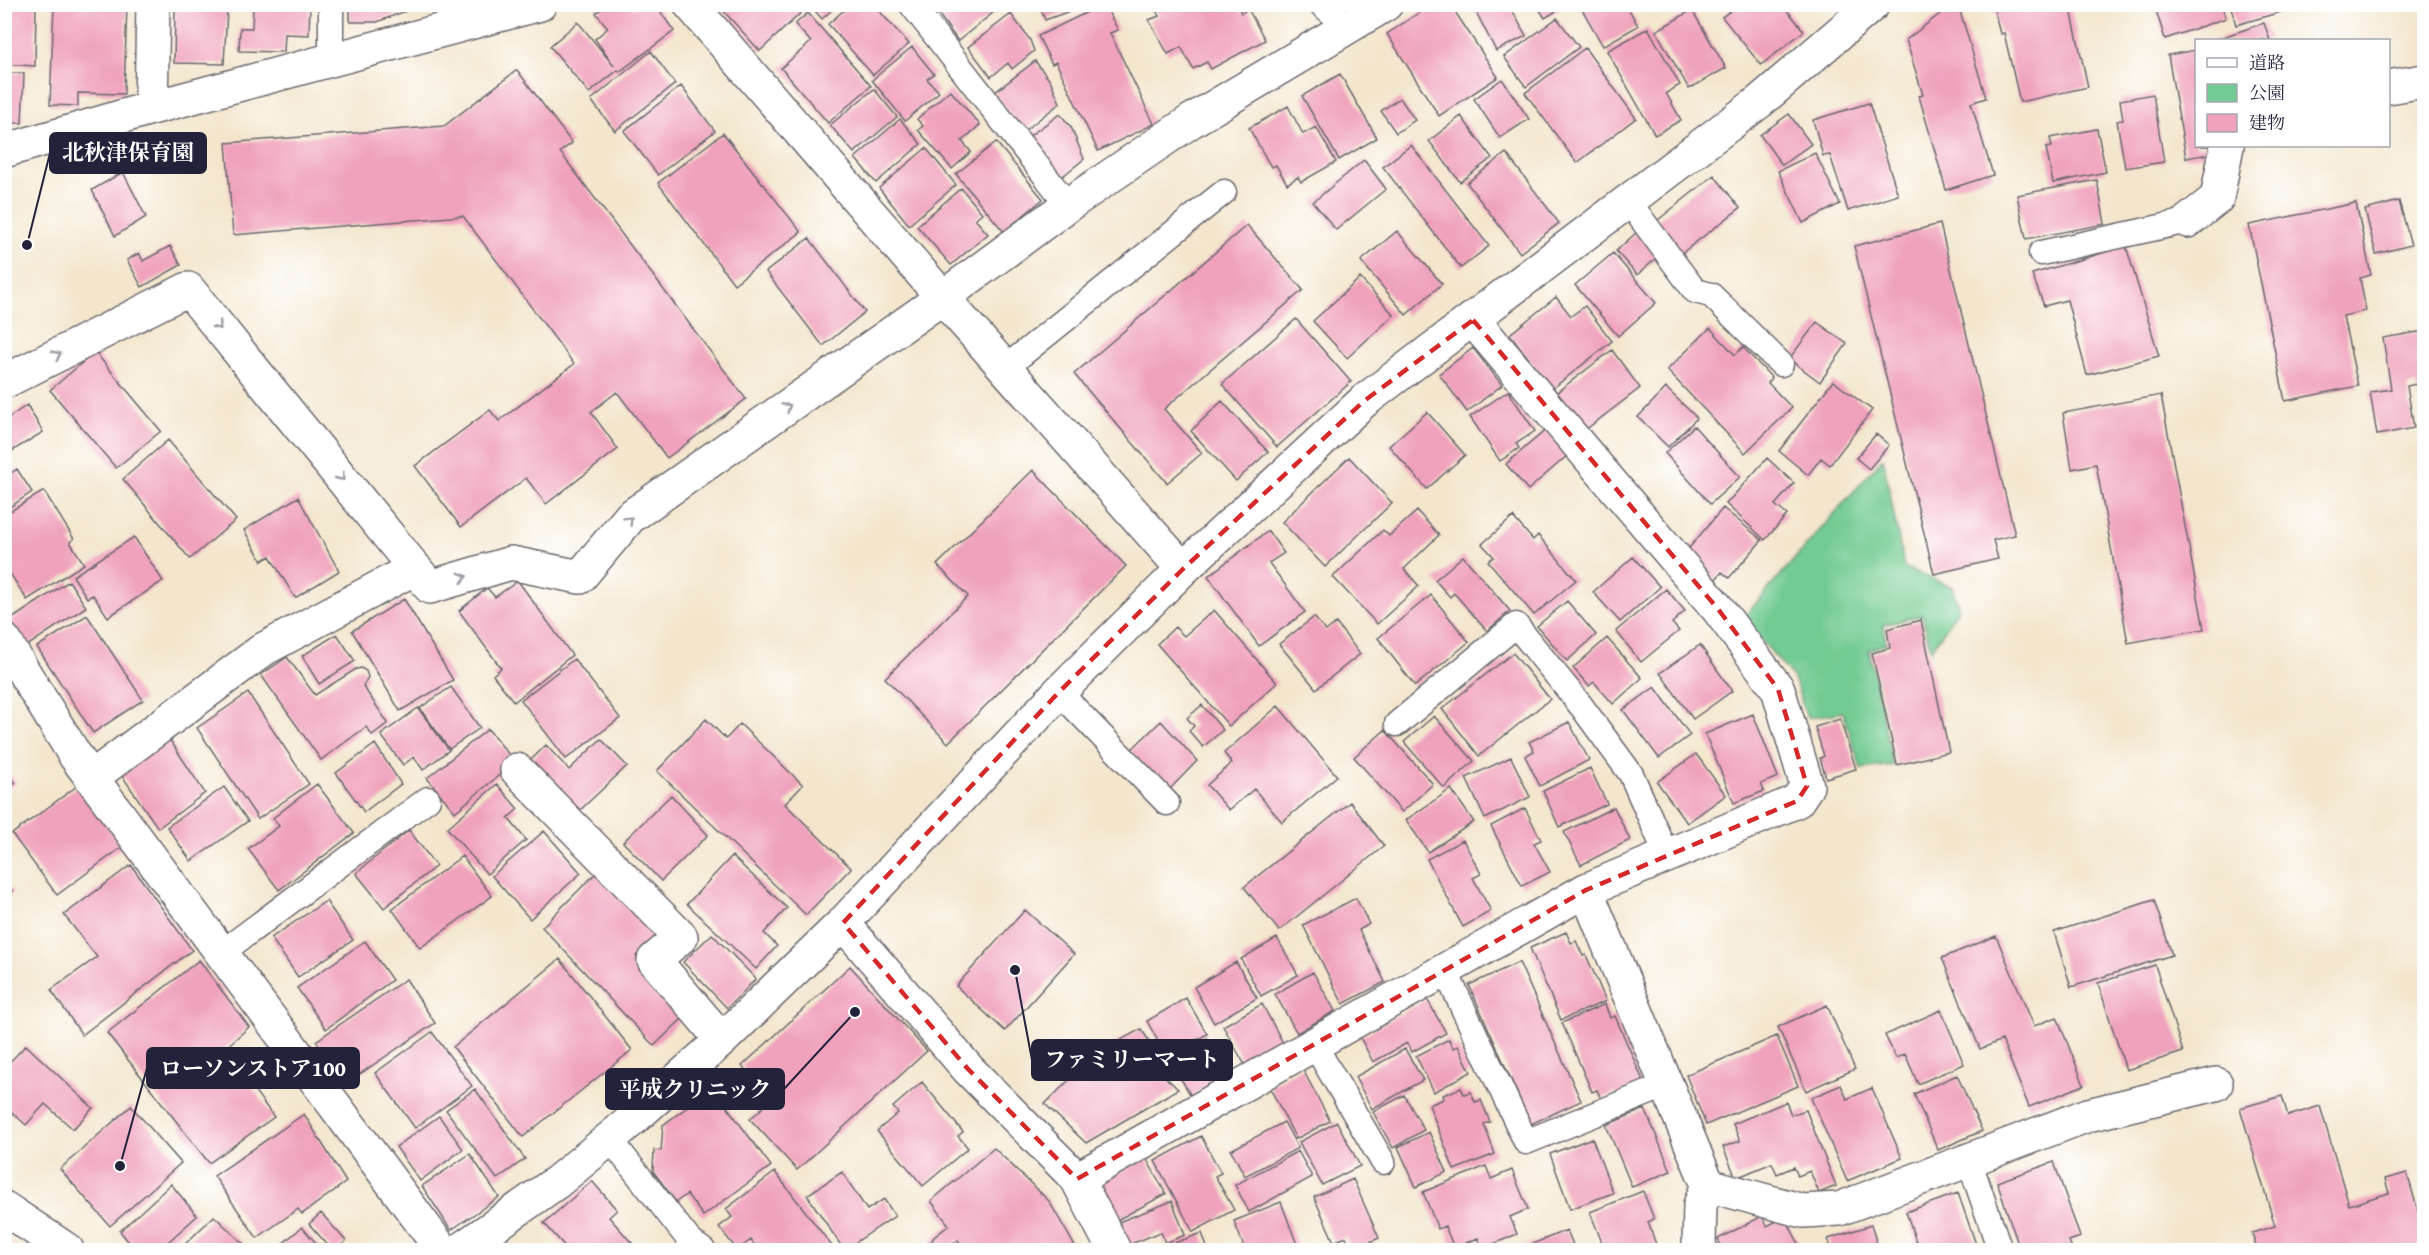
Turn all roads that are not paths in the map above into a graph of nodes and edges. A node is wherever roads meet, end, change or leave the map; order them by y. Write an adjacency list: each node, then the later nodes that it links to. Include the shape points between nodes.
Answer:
1 (153, 4): 14 (street)
2 (331, 4): 11 (lane)
3 (540, 4): 9 (street)
4 (690, 4): 22 (street)
5 (911, 4): 19 (lane)
6 (1321, 4): 10 (lane)
7 (1386, 4): 10 (street)
8 (1873, 4): 18 (street, via 1759,102)
9 (491, 11): 11 (street)
10 (1348, 27): 19 (street, via 1191,121)
11 (331, 60): 14 (street)
12 (2424, 81): 13 (street)
13 (2390, 87)
14 (151, 108): 16 (street)
15 (2227, 147): 20 (street, via 2217,198)
16 (4, 151)
17 (1224, 192): 25 (lane)
18 (1628, 201): 23 (street); 24 (lane, via 1695,291 1711,296)
19 (1068, 205): 22 (street)
20 (2188, 221): 21 (lane)
21 (2041, 253)
22 (942, 298): 25 (street); 27 (street, one-way to 22, via 429,586 511,562 580,577 630,518)
23 (1473, 320): 28 (street, via 1364,401); 36 (street, via 1718,609 1778,688 1807,786 1802,794 1797,801)
24 (1781, 363)
25 (1005, 368): 28 (street)
26 (4, 382): 27 (street, one-way to 27, via 188,289)
27 (415, 568): 33 (street, via 264,649)
28 (1183, 570): 30 (street)
29 (4, 639): 33 (street)
30 (1059, 692): 35 (lane); 38 (street)
31 (1397, 724): 36 (lane, via 1516,625 1631,774)
32 (517, 770): 41 (street, via 681,937 654,960)
33 (92, 778): 39 (street)
34 (428, 799): 39 (lane)
35 (1167, 803)
36 (1667, 856): 37 (street)
37 (1586, 890): 40 (street); 44 (street)
38 (843, 923): 41 (street); 48 (street, via 968,1069)
39 (221, 953): 52 (street)
40 (1445, 970): 42 (street); 44 (lane, via 1526,1142)
41 (723, 1040): 45 (street)
42 (1314, 1044): 47 (lane); 48 (street)
43 (2216, 1084): 46 (street, via 2088,1115)
44 (1667, 1085): 49 (street)
45 (610, 1139): 53 (street); 54 (lane, via 690,1242)
46 (1969, 1160): 49 (street, via 1839,1209 1803,1211); 57 (lane)
47 (1383, 1162)
48 (1077, 1179): 55 (street)
49 (1708, 1185): 56 (street, via 1700,1205)
50 (4, 1208): 51 (street)
51 (67, 1251)
52 (442, 1251)
53 (460, 1251)
54 (703, 1251)
55 (1114, 1251)
56 (1701, 1251)
57 (2000, 1251)

